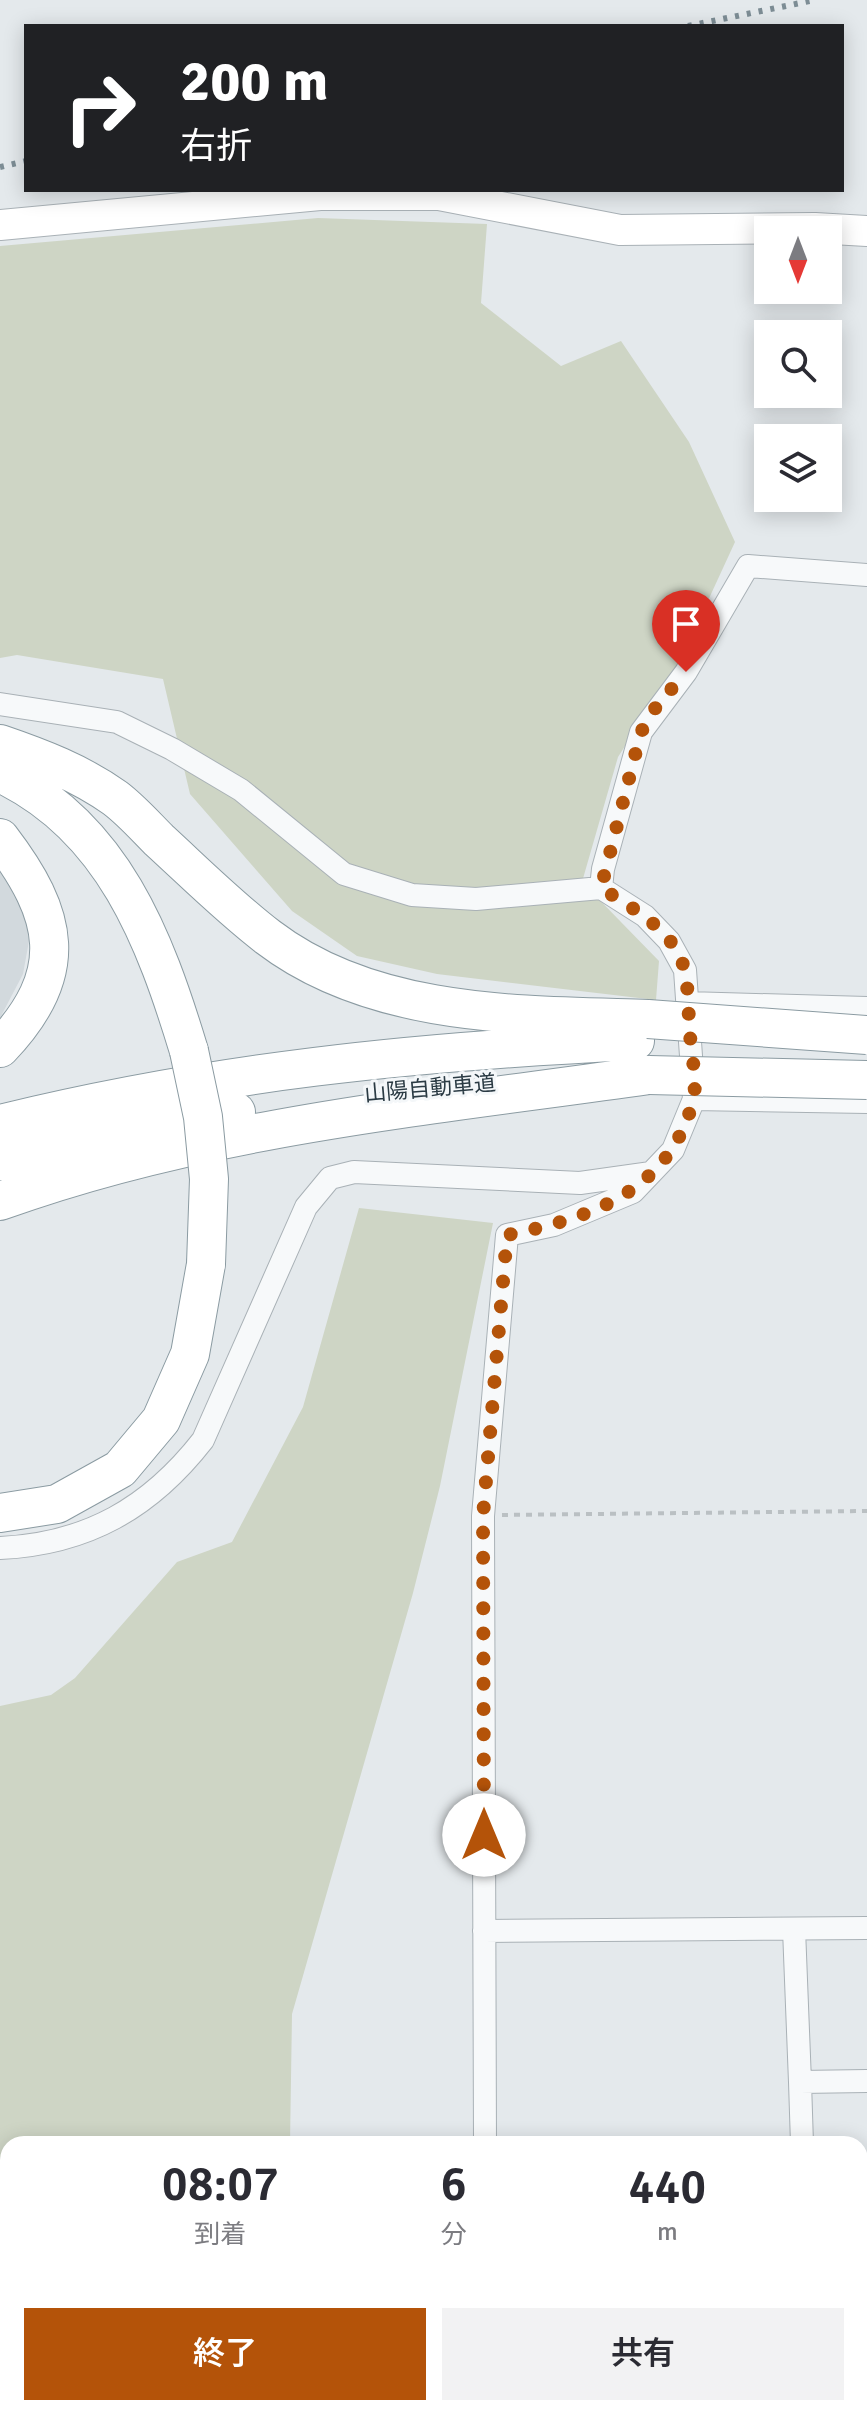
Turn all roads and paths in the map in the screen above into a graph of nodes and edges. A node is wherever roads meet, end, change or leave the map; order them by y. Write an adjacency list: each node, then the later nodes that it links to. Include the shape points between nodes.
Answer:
1 (0, 225): 2 (street, via 320,195 439,195 620,230)
2 (867, 231)
3 (867, 575): 9 (street, via 748,566 686,672 641,732)
4 (0, 704): 9 (street, via 117,722 241,790 344,874 412,895 476,899)
5 (0, 744): 13 (highway, via 56,763 116,799 270,939 327,974 381,992 534,1015)
6 (0, 773): 15 (highway, via 29,787 88,835 131,900 166,974)
7 (0, 795): 15 (highway, via 50,830 92,882 126,940)
8 (0, 838): 14 (highway, via 47,914 48,947 35,1005)
9 (601, 888): 10 (street, via 645,916 669,941 685,970)
10 (687, 1003): 11 (street); 17 (street)
11 (867, 1008)
12 (867, 1038): 13 (highway, bridge)
13 (649, 1045): 16 (highway, 山陽自動車道, bridge); 19 (highway, 山陽自動車道, via 464,1049 350,1061 144,1092); 20 (highway, 山陽自動車道, via 223,1114); 22 (highway, via 61,1179)
14 (0, 1048)
15 (179, 1054): 23 (highway)
16 (867, 1080)
17 (694, 1099): 18 (street); 21 (street, via 673,1150)
18 (867, 1102)
19 (0, 1124)
20 (0, 1161)
21 (651, 1173): 27 (street, via 633,1192 592,1212 507,1235); 28 (street, via 580,1183 354,1172 330,1178 306,1207 203,1440 179,1470 136,1509 75,1536)
22 (0, 1201)
23 (195, 1265): 24 (highway, via 172,1345 150,1396 122,1435 86,1467 40,1488); 26 (highway, via 190,1354 161,1420 120,1469 57,1504)
24 (0, 1488)
25 (867, 1511): 27 (path)
26 (0, 1513)
27 (483, 1516): 31 (street)
28 (0, 1548)
29 (867, 1928): 30 (street)
30 (794, 1929): 31 (street); 33 (street)
31 (484, 1931): 34 (street)
32 (867, 2081): 33 (street)
33 (800, 2082): 35 (street)
34 (485, 2136)
35 (802, 2136)

